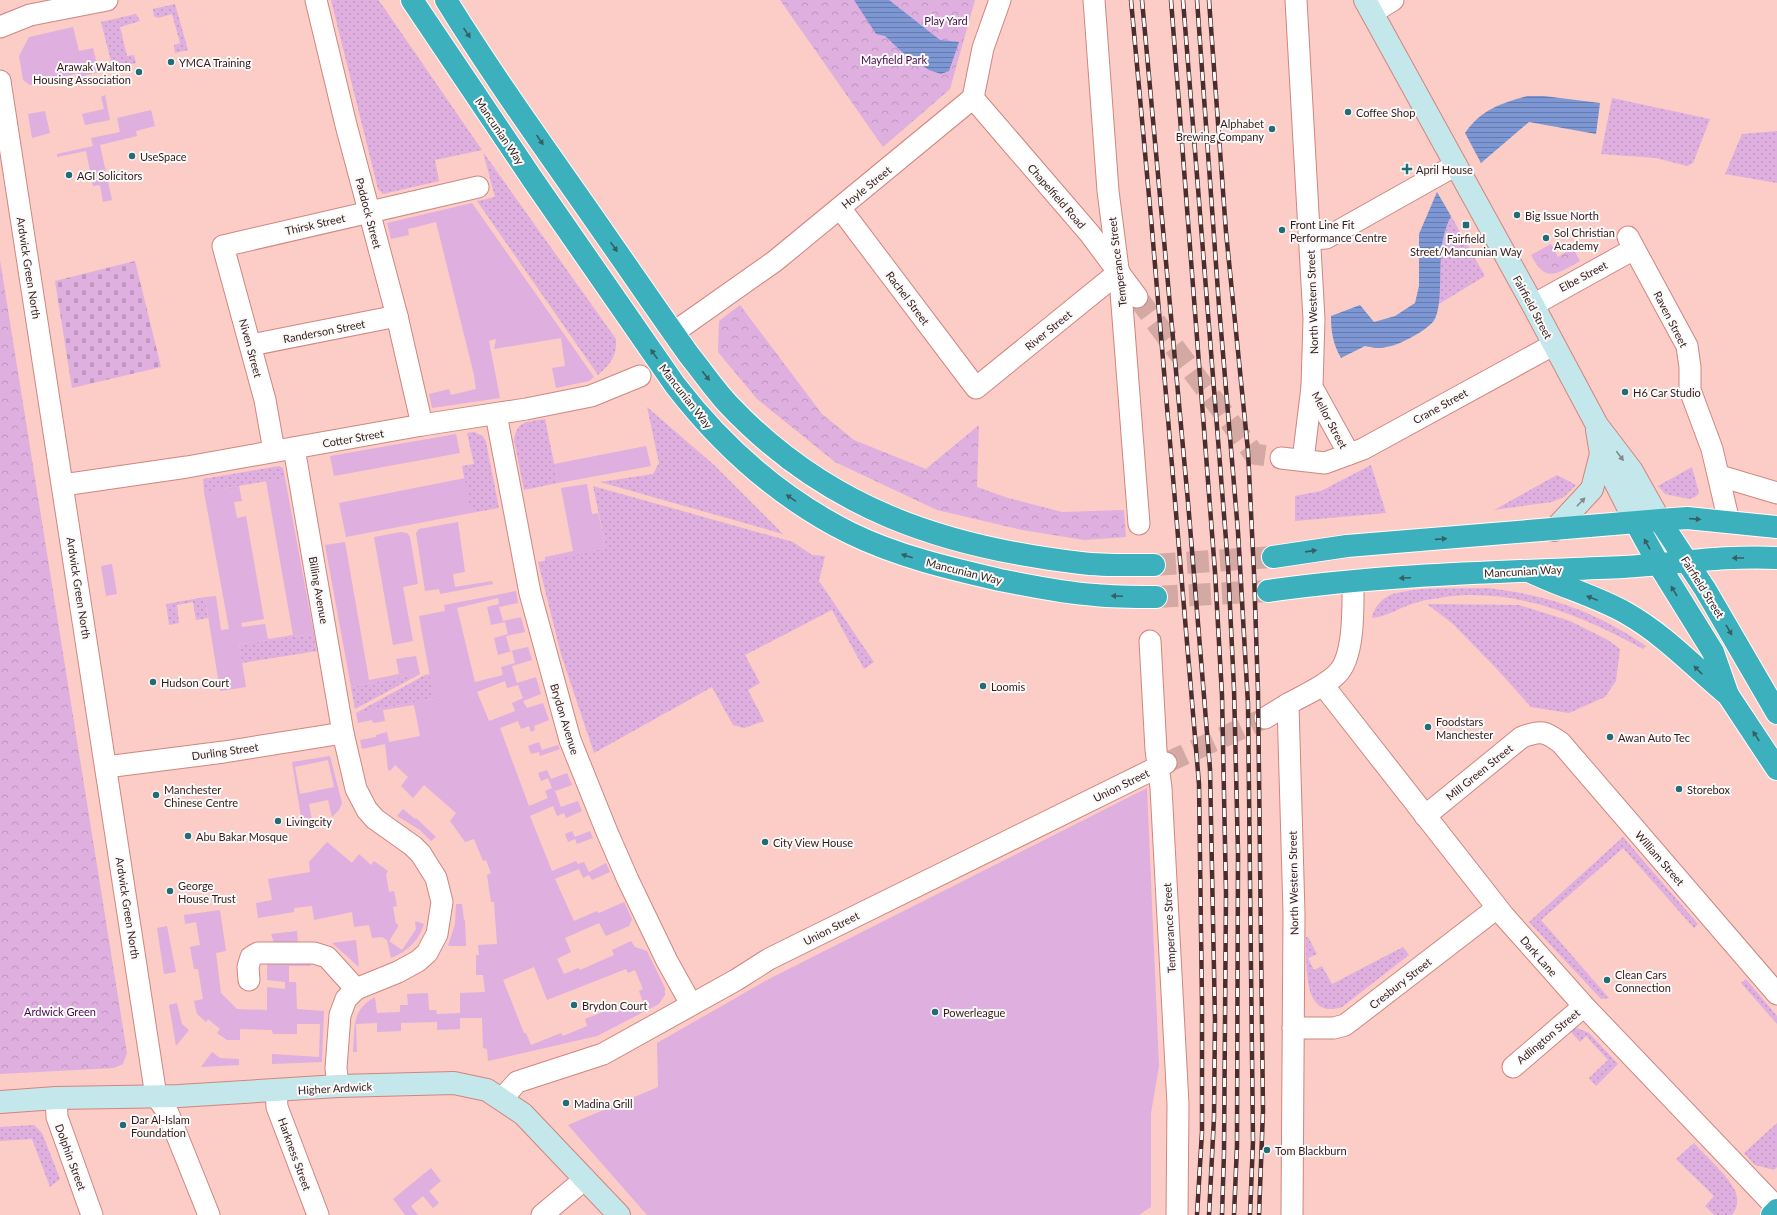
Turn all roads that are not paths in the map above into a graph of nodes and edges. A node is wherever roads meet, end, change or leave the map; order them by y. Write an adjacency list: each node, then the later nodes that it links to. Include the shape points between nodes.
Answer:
1 (107, 0): 10 (street)
2 (316, 0): 17 (street, Paddock Street)
3 (412, 0): 56 (highway, Mancunian Way, one-way to 3, via 1046,590 944,567 850,533 813,512 763,477 698,415 675,385 532,180)
4 (446, 0): 25 (highway, one-way to 25)
5 (1000, 0): 13 (street, via 983,48)
6 (1094, 0): 21 (street, Temperance Street, via 1108,191)
7 (1296, 0): 18 (street, North Western Street)
8 (1393, 0): 9 (street)
9 (1369, 6): 14 (main road, Fairfield Street)
10 (30, 7): 11 (street)
11 (0, 27)
12 (0, 81): 40 (street, Ardwick Green North)
13 (974, 98): 16 (street, Hoyle Street); 21 (street, Chapelfield Road, via 1090,234)
14 (1456, 165): 18 (street, via 1326,238); 23 (main road, Fairfield Street)
15 (478, 187): 17 (street, Thirsk Street)
16 (840, 208): 25 (street, Hoyle Street, via 775,261); 30 (street, Rachel Street)
17 (368, 211): 20 (street, Thirsk Street); 24 (street, Paddock Street)
18 (1310, 239): 29 (street, North Western Street, via 1314,319)
19 (1631, 243): 23 (street, Elbe Street); 39 (street, Raven Street, via 1687,346 1690,390)
20 (223, 246): 26 (street, Niven Street)
21 (1119, 272): 22 (street, Chapelfield Road); 30 (street, River Street); 45 (street, Temperance Street)
22 (1137, 297)
23 (1533, 305): 27 (main road, Fairfield Street)
24 (397, 316): 26 (street, Randerson Street); 32 (street, Paddock Street)
25 (673, 333): 51 (highway, one-way to 51, via 726,402 750,426 810,474 860,504 921,530 1017,554 1083,564)
26 (251, 345): 34 (street, Niven Street, via 265,400)
27 (1553, 345): 33 (main road, Fairfield Street); 35 (street, Crane Street, via 1363,449)
28 (640, 376): 31 (street, Cotter Street, via 591,396)
29 (1312, 386): 35 (street, Mellor Street); 38 (street, North Western Street)
30 (976, 388)
31 (496, 414): 32 (street, Cotter Street); 73 (street, Brydon Avenue, via 530,593 570,740 628,880)
32 (422, 425): 34 (street, Cotter Street)
33 (1597, 425): 36 (main road, Fairfield Street); 42 (main road, Fairfield Street, one-way to 42, via 1632,471)
34 (284, 450): 40 (street, Cotter Street); 64 (street, Billing Avenue)
35 (1349, 454): 38 (street, Crane Street, via 1325,463)
36 (1601, 454): 44 (main road, Fairfield Street); 47 (main road, one-way to 36, via 1592,489)
37 (1281, 458): 38 (street)
38 (1302, 460)
39 (1720, 476): 41 (street); 43 (street, Raven Street)
40 (63, 485): 66 (street, Ardwick Green North)
41 (1777, 493)
42 (1660, 521): 43 (highway, one-way to 43, via 1687,518); 44 (highway); 50 (highway, Fairfield Street)
43 (1729, 522): 46 (highway)
44 (1636, 523): 47 (highway); 52 (highway, Fairfield Street, one-way to 44)
45 (1139, 524)
46 (1777, 527)
47 (1554, 530): 48 (highway, one-way to 47, via 1347,546)
48 (1273, 557)
49 (1777, 558): 50 (highway, Mancunian Way, one-way to 50)
50 (1687, 561): 52 (highway, Mancunian Way); 61 (highway, Fairfield Street, one-way to 61)
51 (1154, 565)
52 (1659, 565): 53 (highway, Mancunian Way); 59 (highway, Fairfield Street, one-way to 52, via 1713,652)
53 (1528, 571): 54 (highway, Mancunian Way, one-way to 54); 59 (highway, Fairfield Street, one-way to 53, via 1678,650 1626,613)
54 (1353, 582): 55 (highway, Mancunian Way); 58 (street, via 1353,609 1346,661 1338,673)
55 (1268, 591)
56 (1156, 597)
57 (1150, 641): 65 (street, Temperance Street, via 1156,750)
58 (1323, 685): 60 (street); 68 (street, Dark Lane)
59 (1728, 695): 67 (highway, Fairfield Street, one-way to 59)
60 (1288, 704): 62 (street); 75 (street, North Western Street, via 1294,913)
61 (1777, 713)
62 (1265, 718)
63 (1536, 732): 68 (street, Mill Green Street, via 1522,737); 72 (street, William Street, via 1548,733 1561,743)
64 (343, 733): 66 (street, Durling Street); 71 (street, Billing Avenue, via 356,789 367,810 421,854 436,878 442,902 437,934 427,953 398,972)
65 (1162, 765): 73 (street, Union Street, via 769,959); 90 (street, Temperance Street, via 1161,788 1178,1104)
66 (106, 767): 79 (street, Ardwick Green North)
67 (1777, 769)
68 (1425, 816): 69 (street, Dark Lane)
69 (1497, 908): 74 (street, Dark Lane); 75 (street, Cresbury Street, via 1345,1024 1334,1028)
70 (249, 980): 71 (street, via 248,966 251,957 258,953 314,953 327,957)
71 (356, 989): 77 (street, via 346,999 340,1015 336,1068)
72 (1777, 994)
73 (691, 1004): 81 (street, Union Street, via 603,1054 517,1082)
74 (1584, 1006): 76 (street, Adlington Street); 84 (street, Dark Lane)
75 (1293, 1028): 91 (street, North Western Street)
76 (1513, 1067)
77 (338, 1086): 78 (main road, Higher Ardwick); 81 (main road, Higher Ardwick, via 454,1082 487,1090)
78 (276, 1091): 79 (main road, Higher Ardwick); 87 (street, Harkness Street, via 278,1107)
79 (156, 1096): 80 (main road, Higher Ardwick); 86 (street, via 168,1113)
80 (56, 1098): 82 (main road, Higher Ardwick); 85 (street, Dolphin Street, via 57,1117)
81 (502, 1099): 83 (main road, Higher Ardwick, via 523,1114)
82 (0, 1102)
83 (585, 1179): 88 (street); 89 (main road, Higher Ardwick)
84 (1777, 1209): 92 (highway)
85 (92, 1215)
86 (209, 1215)
87 (318, 1215)
88 (542, 1215)
89 (619, 1215)
90 (1177, 1215)
91 (1292, 1215)
92 (1772, 1215)

